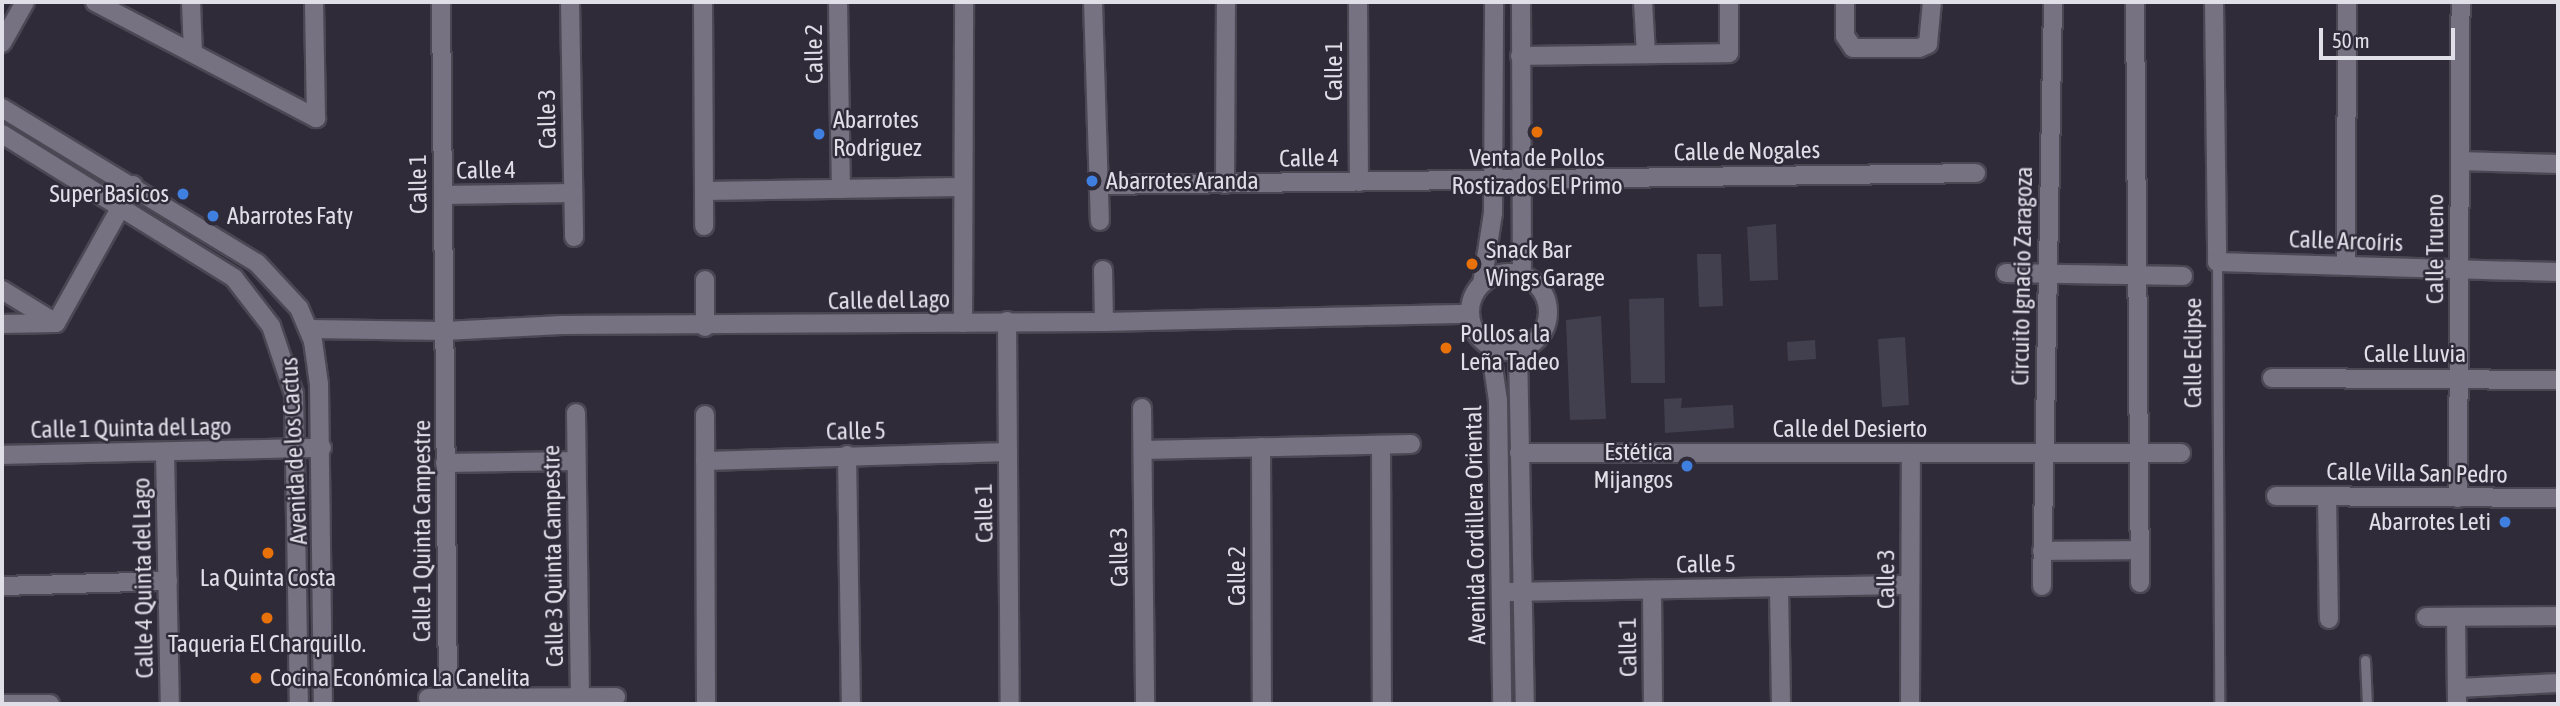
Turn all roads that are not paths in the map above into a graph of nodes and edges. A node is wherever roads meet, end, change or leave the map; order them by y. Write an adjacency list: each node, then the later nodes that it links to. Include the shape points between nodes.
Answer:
1 (24, 2): 24 (street)
2 (95, 2): 25 (street)
3 (191, 2): 25 (street)
4 (314, 2): 25 (street, via 316,118)
5 (440, 2): 43 (street, Calle 1)
6 (570, 2): 42 (street, Calle 3)
7 (703, 2): 41 (street)
8 (838, 2): 40 (street, Calle 2)
9 (964, 2): 39 (street)
10 (1093, 2): 38 (street)
11 (1226, 2): 36 (street)
12 (1358, 2): 35 (street, Calle 1)
13 (1494, 2): 34 (street)
14 (1521, 2): 27 (street)
15 (1643, 2): 26 (street)
16 (1729, 2): 26 (street, via 1729,53)
17 (1845, 2): 18 (street, via 1845,36 1853,48 1919,48 1928,44)
18 (1932, 2)
19 (2053, 2): 54 (street, Circuito Ignacio Zaragoza)
20 (2135, 2): 56 (street)
21 (2214, 2): 48 (street, Calle Eclipse)
22 (2347, 2): 49 (street)
23 (2461, 2): 30 (street, Calle Trueno)
24 (2, 43)
25 (192, 53)
26 (1646, 54): 27 (street)
27 (1520, 56): 33 (street)
28 (2, 108): 37 (street, Avenida de los Cactus)
29 (2, 134): 44 (street, Avenida de los Cactus)
30 (2460, 161): 31 (street); 50 (street, Calle Trueno)
31 (2558, 164)
32 (1976, 173): 33 (street, Calle de Nogales)
33 (1519, 179): 34 (street, Calle 4); 55 (street)
34 (1494, 180): 35 (street, Calle 4); 59 (street)
35 (1359, 181): 36 (street, Calle 4)
36 (1225, 184): 38 (street, Calle 4)
37 (134, 186): 44 (street); 68 (street, Avenida de los Cactus, via 257,262 299,308)
38 (1099, 186): 45 (street)
39 (963, 187): 40 (street); 65 (street)
40 (841, 189): 41 (street)
41 (704, 191): 46 (street)
42 (573, 193): 43 (street, Calle 4); 47 (street, Calle 3)
43 (443, 195): 69 (street, Calle 1)
44 (121, 209): 64 (street); 83 (street, Avenida de los Cactus, via 234,278 254,301 285,360 294,394)
45 (1100, 221)
46 (704, 226)
47 (574, 237)
48 (2217, 262): 49 (street, Calle Arcoíris); 139 (lane, Calle Eclipse)
49 (2346, 266): 50 (street, Calle Arcoíris)
50 (2459, 269): 52 (street, Calle Arcoíris); 74 (street, Calle Trueno)
51 (1103, 270): 63 (street)
52 (2558, 272)
53 (2006, 273): 54 (street)
54 (2046, 274): 56 (street); 89 (street, Circuito Ignacio Zaragoza)
55 (1522, 275): 59 (street, via 1493,276); 71 (street, via 1534,281 1548,306 1541,334)
56 (2138, 275): 57 (street); 90 (street)
57 (2183, 276)
58 (705, 280): 67 (street)
59 (1482, 284): 61 (street)
60 (2, 290): 64 (street)
61 (1470, 314): 63 (street, Calle del Lago); 70 (street, via 1480,337)
62 (1007, 321): 63 (street, Calle del Lago); 65 (street, Calle del Lago); 86 (street, Calle 1)
63 (1104, 322)
64 (56, 323): 66 (street)
65 (963, 323): 67 (street, Calle del Lago)
66 (2, 324)
67 (705, 327): 69 (street, Calle del Lago, via 562,325)
68 (310, 329): 69 (street, Calle del Lago); 82 (street, Avenida de los Cactus)
69 (444, 331): 72 (street, Calle 1)
70 (1490, 346): 71 (street); 110 (street, Avenida Cordillera Oriental, via 1498,401)
71 (1518, 349): 87 (street, Avenida Cordillera Oriental)
72 (447, 364): 96 (street, Calle 1 Quinta Campestre)
73 (2272, 378): 74 (street, Calle Lluvia)
74 (2459, 378): 75 (street, Calle Lluvia); 99 (street, Calle Trueno)
75 (2558, 380)
76 (1142, 408): 84 (street, Calle 3)
77 (576, 413): 94 (street, Calle 3 Quinta Campestre)
78 (705, 415): 95 (street)
79 (1411, 444): 80 (street)
80 (1381, 445): 81 (street); 133 (street)
81 (1261, 447): 84 (street); 132 (street, Calle 2)
82 (322, 448): 83 (street); 127 (street, Avenida de los Cactus)
83 (296, 449): 85 (street, Calle 1 Quinta del Lago); 126 (street, Avenida de los Cactus)
84 (1143, 450): 131 (street, Calle 3)
85 (165, 452): 92 (street, Calle 1 Quinta del Lago); 103 (street, Calle 4 Quinta del Lago)
86 (1008, 452): 93 (street, Calle 5); 130 (street, Calle 1)
87 (1519, 453): 88 (street, Calle del Desierto); 111 (street, Avenida Cordillera Oriental)
88 (1911, 453): 89 (street, Calle del Desierto); 105 (street, Calle 3)
89 (2043, 453): 90 (street, Calle del Desierto); 102 (street, Circuito Ignacio Zaragoza)
90 (2140, 453): 91 (street, Calle del Desierto); 101 (street)
91 (2181, 453)
92 (2, 456)
93 (847, 456): 95 (street, Calle 5); 129 (street)
94 (576, 461): 96 (street); 120 (street, Calle 3 Quinta Campestre)
95 (705, 461): 128 (street)
96 (445, 463): 122 (street, Calle 1 Quinta Campestre)
97 (2276, 496): 98 (street, Calle Villa San Pedro)
98 (2327, 496): 99 (street, Calle Villa San Pedro); 115 (street)
99 (2458, 498): 100 (street, Calle Villa San Pedro)
100 (2558, 498)
101 (2138, 550): 102 (street); 104 (street)
102 (2042, 551): 107 (street, Circuito Ignacio Zaragoza)
103 (168, 581): 106 (street); 125 (street, Calle 4 Quinta del Lago)
104 (2140, 583)
105 (1910, 585): 108 (street, Calle 5); 138 (street, Calle 3)
106 (2, 586)
107 (2042, 586)
108 (1779, 587): 109 (street, Calle 5); 137 (street)
109 (1651, 590): 111 (street, Calle 5); 136 (street, Calle 1)
110 (1502, 592): 111 (street, Calle 5); 134 (street, Avenida Cordillera Oriental)
111 (1524, 592): 135 (street, Avenida Cordillera Oriental)
112 (2558, 616): 114 (street)
113 (2426, 617): 114 (street)
114 (2456, 618): 119 (street)
115 (2329, 619)
116 (2365, 660): 140 (lane)
117 (2558, 683): 119 (street)
118 (616, 696): 120 (street)
119 (2458, 696)
120 (580, 697): 122 (street)
121 (428, 698): 122 (street)
122 (448, 698)
123 (2, 704): 124 (street)
124 (50, 704)
125 (170, 704)
126 (299, 704)
127 (323, 704)
128 (706, 704)
129 (851, 704)
130 (1010, 704)
131 (1145, 704)
132 (1262, 704)
133 (1382, 704)
134 (1502, 704)
135 (1525, 704)
136 (1653, 704)
137 (1781, 704)
138 (1910, 704)
139 (2219, 704)
140 (2367, 704)

